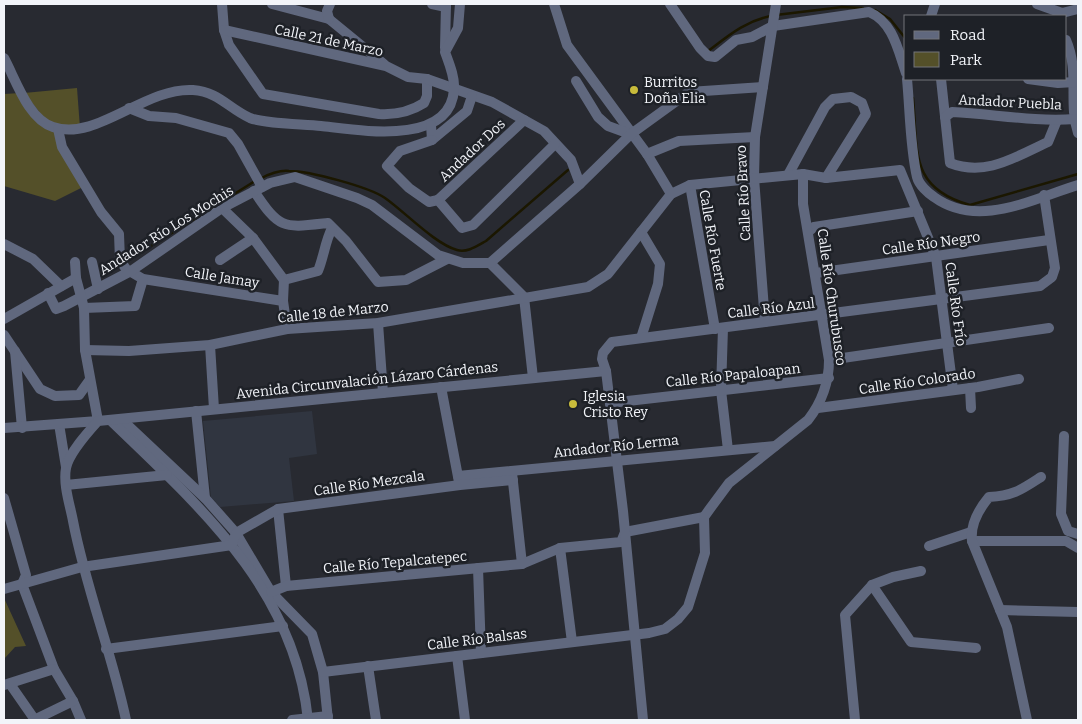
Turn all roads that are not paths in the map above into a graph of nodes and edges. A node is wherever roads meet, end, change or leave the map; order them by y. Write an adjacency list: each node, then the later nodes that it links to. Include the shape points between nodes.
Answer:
1 (222, 4): 15 (street)
2 (272, 4): 13 (street)
3 (330, 4): 13 (street, via 326,11)
4 (432, 4): 10 (street)
5 (460, 4): 17 (street, via 458,28)
6 (554, 4): 42 (street, via 567,45)
7 (670, 4): 14 (street, via 708,56 715,57 736,40 752,36)
8 (776, 4): 14 (street, Calle Río Bravo)
9 (1037, 4): 12 (street)
10 (446, 5): 17 (street)
11 (1078, 9): 12 (street)
12 (1062, 11)
13 (329, 19): 20 (street)
14 (773, 24): 21 (street, via 869,12 889,27); 28 (street, Calle Río Bravo)
15 (224, 30): 20 (street, Calle 21 de Marzo); 33 (street, via 229,45 263,94)
16 (1067, 41): 18 (street)
17 (445, 52): 29 (street)
18 (1075, 53): 27 (street)
19 (4, 58): 39 (street, via 40,120)
20 (386, 66): 22 (street, Calle 21 de Marzo, via 408,77)
21 (904, 66)
22 (427, 79): 29 (street, Calle 21 de Marzo); 33 (street, via 427,96 419,107 394,115)
23 (907, 80): 56 (street, via 917,179 928,193 946,206 970,212 991,212)
24 (941, 80): 34 (street)
25 (1036, 80): 27 (street)
26 (576, 81): 42 (street, via 598,117 608,126)
27 (1075, 82): 30 (street)
28 (763, 87): 42 (street, via 690,92); 43 (street, Calle Río Bravo)
29 (454, 89): 31 (street, Calle 21 de Marzo); 38 (street, via 447,108)
30 (1077, 94): 35 (street)
31 (472, 96): 36 (street, Calle 21 de Marzo, via 492,102); 44 (street, via 467,111)
32 (129, 108): 39 (street, via 84,129); 40 (street, via 158,95 191,90 210,92 250,118); 54 (street, via 150,116 176,118 229,132)
33 (367, 112): 40 (street)
34 (945, 117): 37 (street, Andador Puebla, via 952,112); 37 (street, via 950,163 976,170 993,168 1048,142)
35 (1075, 119): 37 (street, Andador Puebla); 41 (street)
36 (524, 120): 45 (street, Calle 21 de Marzo, via 544,131); 57 (street, Andador Dos)
37 (1058, 120)
38 (431, 125): 40 (street); 44 (street)
39 (58, 129): 72 (street, via 62,147 101,212 119,234 120,260)
40 (387, 132)
41 (1078, 132)
42 (631, 134): 46 (street); 51 (street)
43 (755, 137): 46 (street, via 679,141); 49 (street, Calle Río Bravo)
44 (432, 140): 57 (street, via 400,151 387,166 418,196 430,202)
45 (555, 144): 51 (street, Calle 21 de Marzo, via 571,160); 57 (street, via 468,228 462,228)
46 (647, 154): 55 (street)
47 (803, 174): 48 (street); 50 (street); 61 (street, Calle Río Churubusco, via 803,204)
48 (788, 175): 49 (street); 50 (street, via 825,107 833,99 851,97 862,103 866,114)
49 (754, 178): 52 (street); 86 (street, Calle Río Bravo)
50 (826, 178): 59 (street, Calle Río Frío, via 900,170)
51 (580, 184): 71 (street)
52 (690, 185): 55 (street); 88 (street, Calle Río Fuerte)
53 (1078, 185): 56 (street)
54 (259, 187): 58 (street, Andador Río Los Mochis); 60 (street, via 271,217 292,227 328,223); 67 (street, Andador Río Los Mochis, via 295,177 357,198 438,256)
55 (671, 194): 62 (street, Calle 18 de Marzo)
56 (1044, 195): 64 (street)
57 (438, 200)
58 (222, 208): 63 (street); 72 (street, Andador Río Los Mochis)
59 (918, 212): 61 (street, via 814,227); 66 (street, Calle Río Frío)
60 (332, 228): 67 (street, via 378,282 406,280); 76 (street, via 318,271)
61 (809, 231): 73 (street, Calle Río Churubusco)
62 (641, 232): 80 (street, Calle 18 de Marzo, via 608,274 596,284); 92 (street, via 660,264 658,284)
63 (253, 238): 68 (street); 76 (street)
64 (1049, 240): 66 (street, Calle Río Negro); 81 (street, Calle Río Azul, via 1055,268 1049,280 1040,286)
65 (4, 244): 77 (street, via 33,259)
66 (936, 257): 73 (street, Calle Río Negro); 81 (street, Calle Río Frío)
67 (447, 259): 71 (street, Andador Río Los Mochis)
68 (220, 260)
69 (75, 262): 74 (street)
70 (92, 262): 78 (street)
71 (490, 263): 80 (street)
72 (131, 271): 75 (street, Calle Jamay); 78 (street, Andador Río Los Mochis)
73 (816, 273): 84 (street, Calle Río Churubusco)
74 (76, 278): 77 (street); 83 (street)
75 (143, 279): 82 (street, Calle Jamay); 83 (street, via 135,306)
76 (284, 280): 82 (street)
77 (61, 286): 79 (street)
78 (98, 289): 83 (street, Andador Río Los Mochis)
79 (48, 293): 83 (street, Andador Río Los Mochis, via 56,309); 85 (street)
80 (524, 297): 87 (street, Calle 18 de Marzo); 99 (street)
81 (942, 300): 84 (street, Calle Río Azul); 93 (street, Calle Río Frío)
82 (283, 301): 90 (street)
83 (83, 302): 96 (street)
84 (822, 315): 86 (street, Calle Río Azul); 97 (street, Calle Río Churubusco)
85 (4, 319)
86 (765, 322): 88 (street, Calle Río Azul)
87 (378, 323): 90 (street, Calle 18 de Marzo); 107 (street)
88 (719, 328): 92 (street, Calle Río Azul); 105 (street, Calle Río Fuerte)
89 (1049, 328): 93 (street)
90 (287, 329): 94 (street, Calle 18 de Marzo)
91 (4, 335): 95 (street)
92 (641, 338): 98 (street, Calle Río Azul, via 612,342 603,353)
93 (948, 342): 97 (street); 106 (street, Calle Río Frío)
94 (210, 345): 96 (street, Calle 18 de Marzo, via 129,351); 111 (street)
95 (15, 350): 102 (street, via 40,389 55,396 79,395); 117 (street)
96 (85, 350): 102 (street)
97 (829, 360): 100 (street, Calle Río Churubusco)
98 (606, 371): 99 (street, Avenida Circunvalación Lázaro Cárdenas); 108 (street)
99 (533, 378): 103 (street, Avenida Circunvalación Lázaro Cárdenas)
100 (829, 378): 105 (street, Calle Río Papaloapan); 109 (street, Calle Río Churubusco)
101 (1018, 379): 104 (street, Calle Río Colorado)
102 (89, 381): 114 (street)
103 (441, 387): 107 (street, Avenida Circunvalación Lázaro Cárdenas); 126 (street)
104 (970, 388): 106 (street, Calle Río Colorado); 110 (street)
105 (721, 390): 108 (street, Calle Río Papaloapan); 120 (street, Calle Río Fuerte)
106 (953, 390): 109 (street, Calle Río Colorado)
107 (383, 393): 111 (street, Avenida Circunvalación Lázaro Cárdenas)
108 (610, 402): 121 (street)
109 (818, 408): 119 (street, Calle Río Churubusco)
110 (972, 408)
111 (214, 410): 112 (street, Avenida Circunvalación Lázaro Cárdenas)
112 (196, 411): 113 (street, Avenida Circunvalación Lázaro Cárdenas); 129 (street)
113 (115, 419): 114 (street, Avenida Circunvalación Lázaro Cárdenas); 123 (street); 129 (street)
114 (98, 421): 115 (street, Avenida Circunvalación Lázaro Cárdenas); 122 (street, via 78,445)
115 (59, 424): 117 (street, Avenida Circunvalación Lázaro Cárdenas); 122 (street)
116 (4, 428): 117 (street, Avenida Circunvalación Lázaro Cárdenas)
117 (22, 428)
118 (1064, 436): 134 (street, via 1061,514 1068,531)
119 (776, 446): 120 (street, Andador Río Lerma); 131 (street, Calle Río Churubusco, via 729,483)
120 (728, 450): 121 (street, Andador Río Lerma)
121 (616, 460): 124 (street, Andador Río Lerma); 132 (street)
122 (66, 467): 127 (street)
123 (167, 475): 127 (street); 136 (street)
124 (512, 475): 126 (street, Andador Río Lerma); 140 (street)
125 (1041, 477): 135 (street, via 1017,493 989,496 976,517)
126 (459, 481): 130 (street, Calle Río Mezcala)
127 (66, 485): 141 (street)
128 (4, 498): 144 (street, via 26,574)
129 (205, 498): 133 (street)
130 (278, 509): 133 (street, Calle Río Mezcala); 146 (street)
131 (704, 517): 132 (street); 152 (street, via 705,553 688,607 666,629)
132 (625, 532): 138 (street, Calle Río Tepalcatepec, via 621,542); 152 (street)
133 (236, 533): 136 (street); 148 (street)
134 (1078, 534)
135 (971, 537): 137 (street); 139 (street, via 1066,541); 149 (street)
136 (232, 544): 141 (street); 151 (street)
137 (929, 546)
138 (560, 548): 140 (street, Calle Río Tepalcatepec); 153 (street)
139 (1078, 548)
140 (522, 564): 142 (street, Calle Río Tepalcatepec)
141 (82, 567): 144 (street); 155 (street)
142 (478, 568): 146 (street, Calle Río Tepalcatepec); 156 (street)
143 (921, 571): 145 (street)
144 (22, 584): 147 (street); 159 (street)
145 (872, 585): 154 (street, via 911,642); 172 (street, via 845,615)
146 (286, 586): 148 (street, Calle Río Tepalcatepec)
147 (4, 589)
148 (271, 592): 160 (street, via 312,634)
149 (1000, 610): 150 (street); 173 (street, via 1007,627)
150 (1078, 612)
151 (283, 626): 155 (street); 164 (street, via 296,656)
152 (635, 635): 153 (street, Calle Río Balsas); 171 (street)
153 (572, 642): 156 (street, Calle Río Balsas)
154 (976, 648)
155 (106, 649): 167 (street)
156 (481, 653): 157 (street, Calle Río Balsas)
157 (457, 656): 158 (street, Calle Río Balsas); 170 (street)
158 (368, 666): 160 (street, Calle Río Balsas); 169 (street)
159 (54, 669): 161 (street); 162 (street)
160 (323, 672): 163 (street)
161 (7, 684): 165 (street)
162 (73, 701): 165 (street); 166 (street)
163 (328, 718): 164 (street)
164 (308, 719): 168 (street)
165 (34, 720)
166 (81, 720)
167 (126, 720)
168 (292, 720)
169 (376, 720)
170 (465, 720)
171 (643, 720)
172 (855, 720)
173 (1027, 720)

